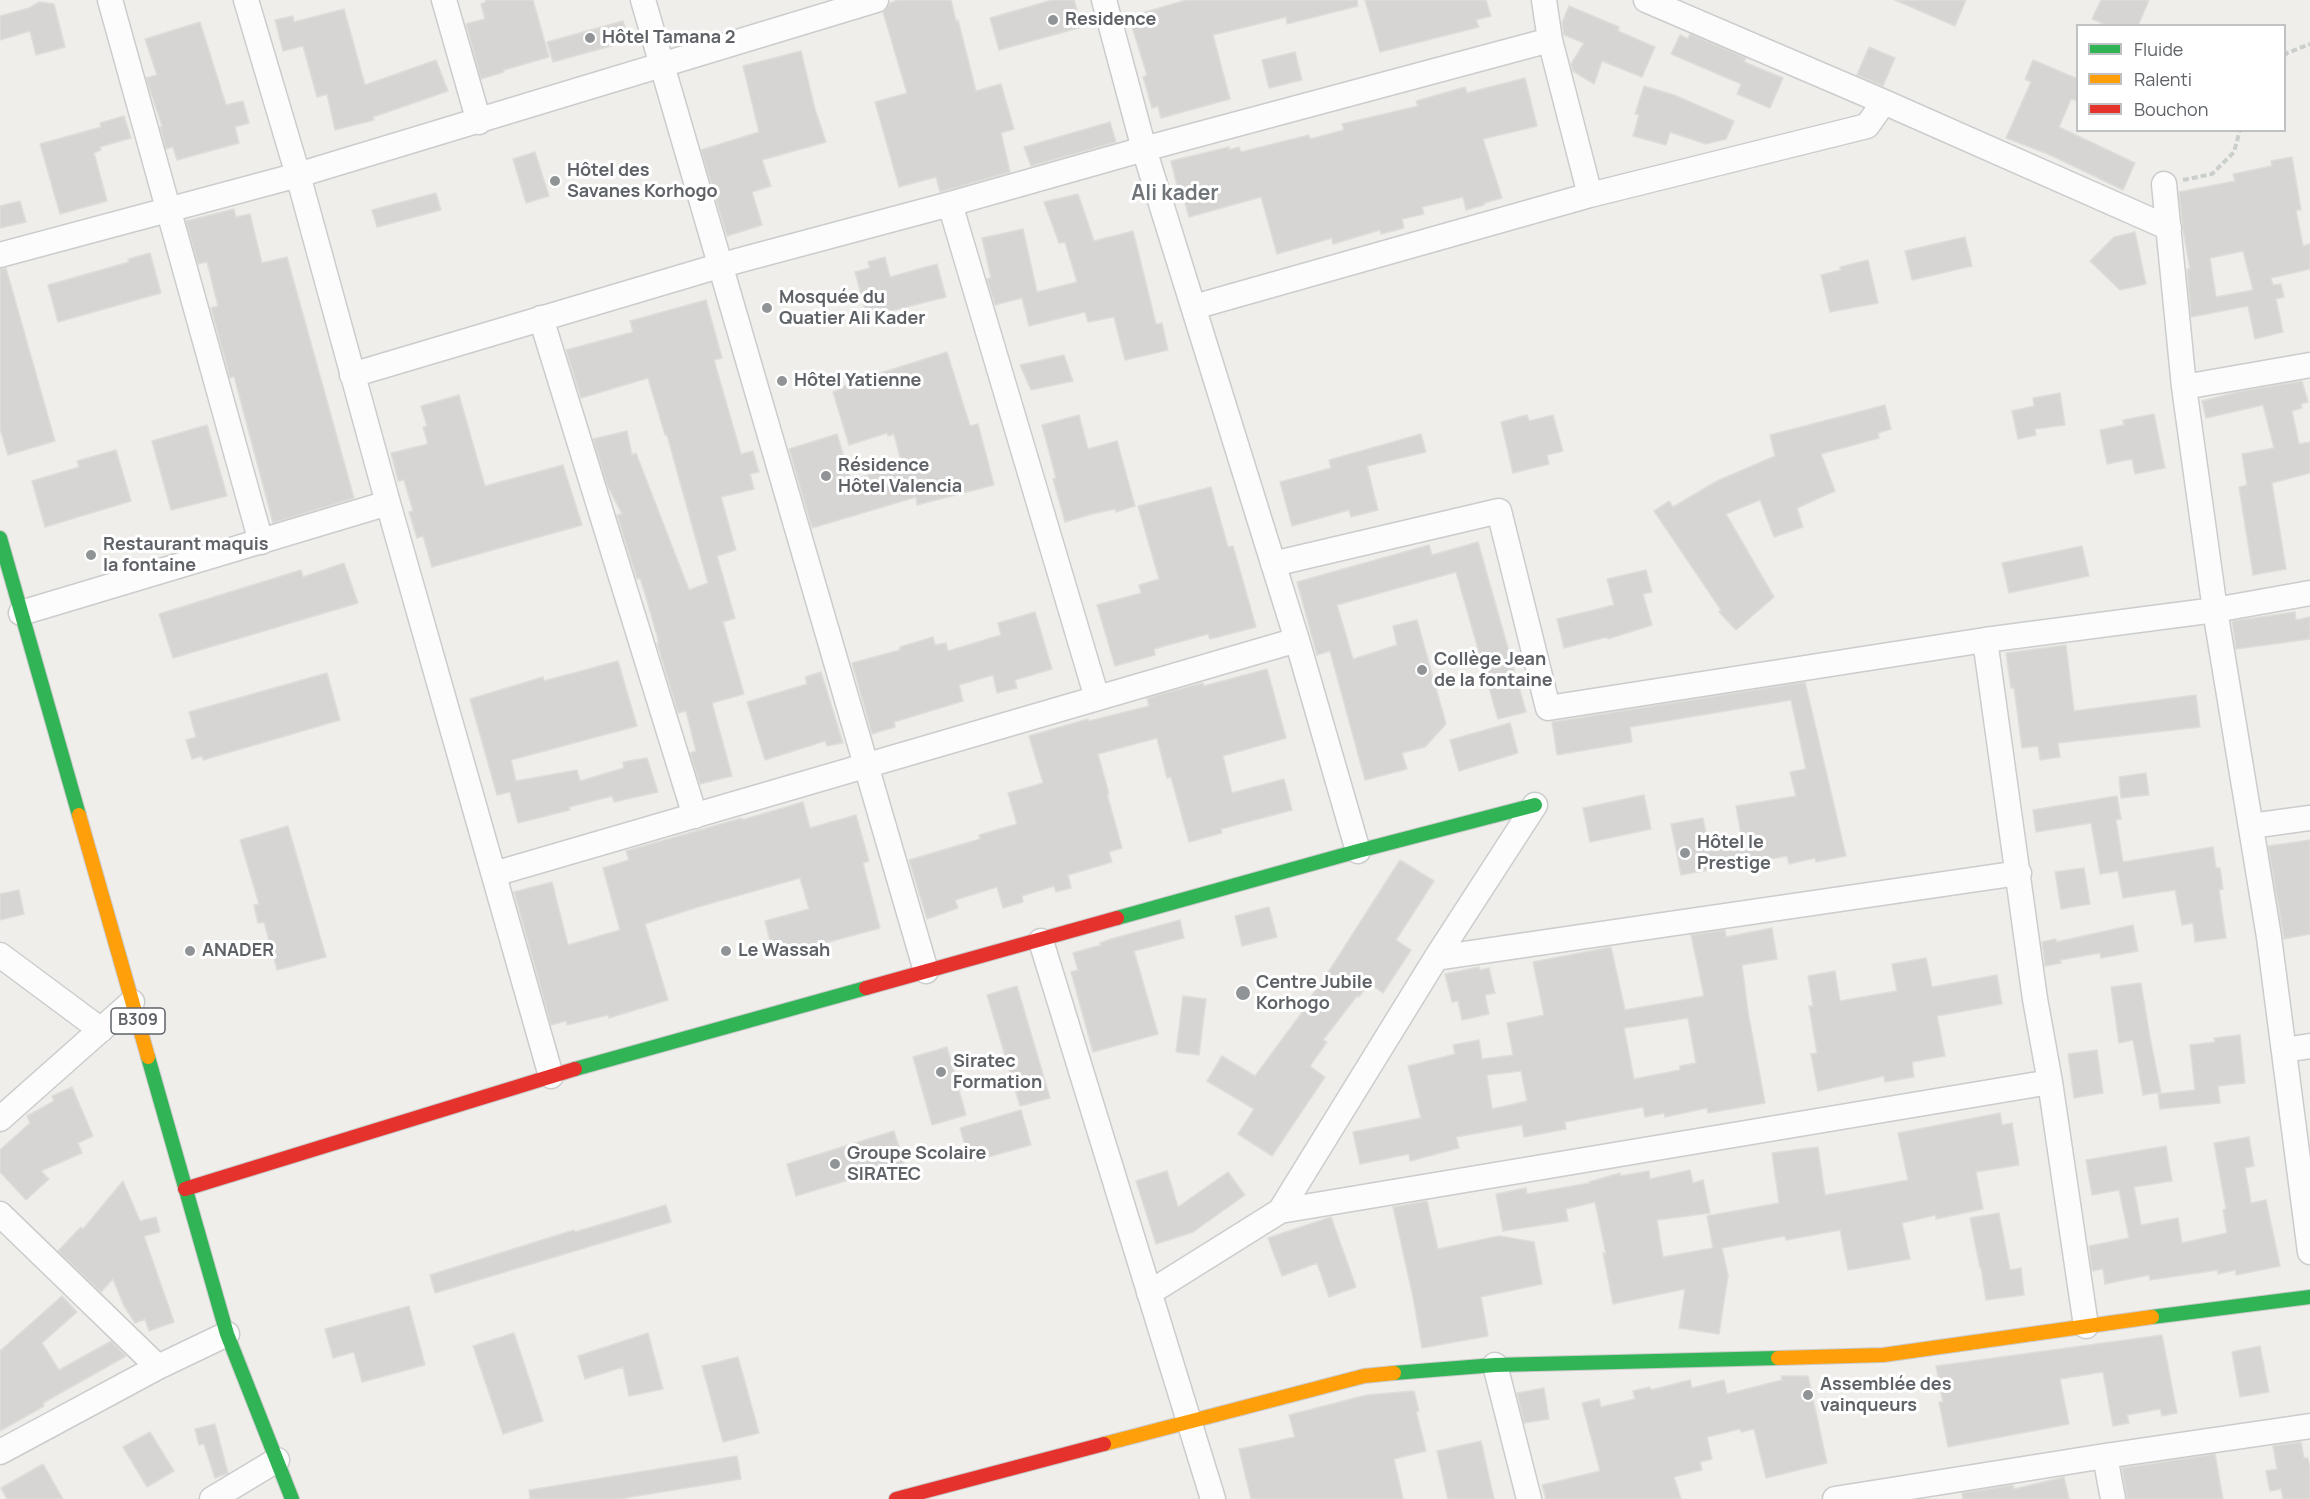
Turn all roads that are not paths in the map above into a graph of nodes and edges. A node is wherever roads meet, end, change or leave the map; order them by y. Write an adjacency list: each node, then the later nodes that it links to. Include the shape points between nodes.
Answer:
1 (110, 0): 18 (street)
2 (246, 0): 14 (street)
3 (444, 0): 12 (street)
4 (643, 0): 10 (street)
5 (876, 0): 10 (street)
6 (1104, 0): 13 (street)
7 (1544, 0): 9 (street)
8 (1646, 0): 11 (street)
9 (1550, 40): 13 (street); 16 (street)
10 (663, 64): 12 (street); 21 (street)
11 (1884, 102): 16 (street, via 1867,126); 19 (street)
12 (479, 122): 14 (street)
13 (1144, 149): 17 (street); 22 (street)
14 (298, 175): 18 (street); 25 (street)
15 (2164, 184): 19 (street)
16 (1590, 195): 22 (street)
17 (950, 204): 21 (street); 36 (street)
18 (169, 210): 20 (street); 29 (street)
19 (2169, 228): 26 (street)
20 (0, 255)
21 (722, 264): 23 (street); 37 (street)
22 (1194, 307): 30 (street)
23 (541, 318): 25 (street); 39 (street)
24 (2310, 365): 26 (street)
25 (352, 375): 27 (street)
26 (2184, 387): 32 (street)
27 (387, 503): 29 (street); 44 (street)
28 (0, 538): 33 (street, B309)
29 (261, 542): 33 (street)
30 (1273, 564): 34 (street); 35 (street, via 1499,512 1548,708)
31 (2310, 593): 32 (street)
32 (2215, 610): 35 (street); 41 (street)
33 (21, 613): 49 (street, B309)
34 (1297, 640): 36 (street); 42 (street)
35 (1985, 640): 43 (street)
36 (1097, 698): 37 (street)
37 (867, 765): 39 (street); 48 (street)
38 (1534, 805): 42 (street); 47 (street)
39 (695, 816): 44 (street)
40 (2310, 818): 41 (street)
41 (2251, 826): 52 (street)
42 (1358, 850): 45 (street)
43 (2019, 873): 47 (street); 54 (street)
44 (494, 874): 53 (street)
45 (1041, 941): 48 (street); 60 (street)
46 (0, 955): 50 (street)
47 (1436, 958): 57 (street)
48 (926, 971): 53 (street)
49 (132, 1002): 50 (street); 56 (street, B309)
50 (100, 1030): 55 (street)
51 (2310, 1046): 52 (street)
52 (2284, 1050): 59 (street)
53 (551, 1076): 56 (street)
54 (2050, 1082): 57 (street); 62 (street)
55 (0, 1119)
56 (185, 1190): 63 (street, B309)
57 (1280, 1211): 60 (street)
58 (0, 1214): 65 (street)
59 (2310, 1252)
60 (1149, 1293): 66 (street)
61 (2310, 1297): 62 (street)
62 (2086, 1326): 64 (street, via 1883,1355)
63 (227, 1334): 65 (street); 70 (street, B309)
64 (1496, 1365): 66 (street, via 1364,1376); 75 (street)
65 (158, 1367): 68 (street)
66 (1190, 1422): 73 (street); 74 (street)
67 (2310, 1426): 69 (street)
68 (0, 1452)
69 (2105, 1456): 76 (street); 77 (street)
70 (277, 1460): 71 (street); 72 (street, B309)
71 (213, 1499)
72 (291, 1499)
73 (896, 1499)
74 (1213, 1499)
75 (1529, 1499)
76 (1835, 1499)
77 (2113, 1499)

